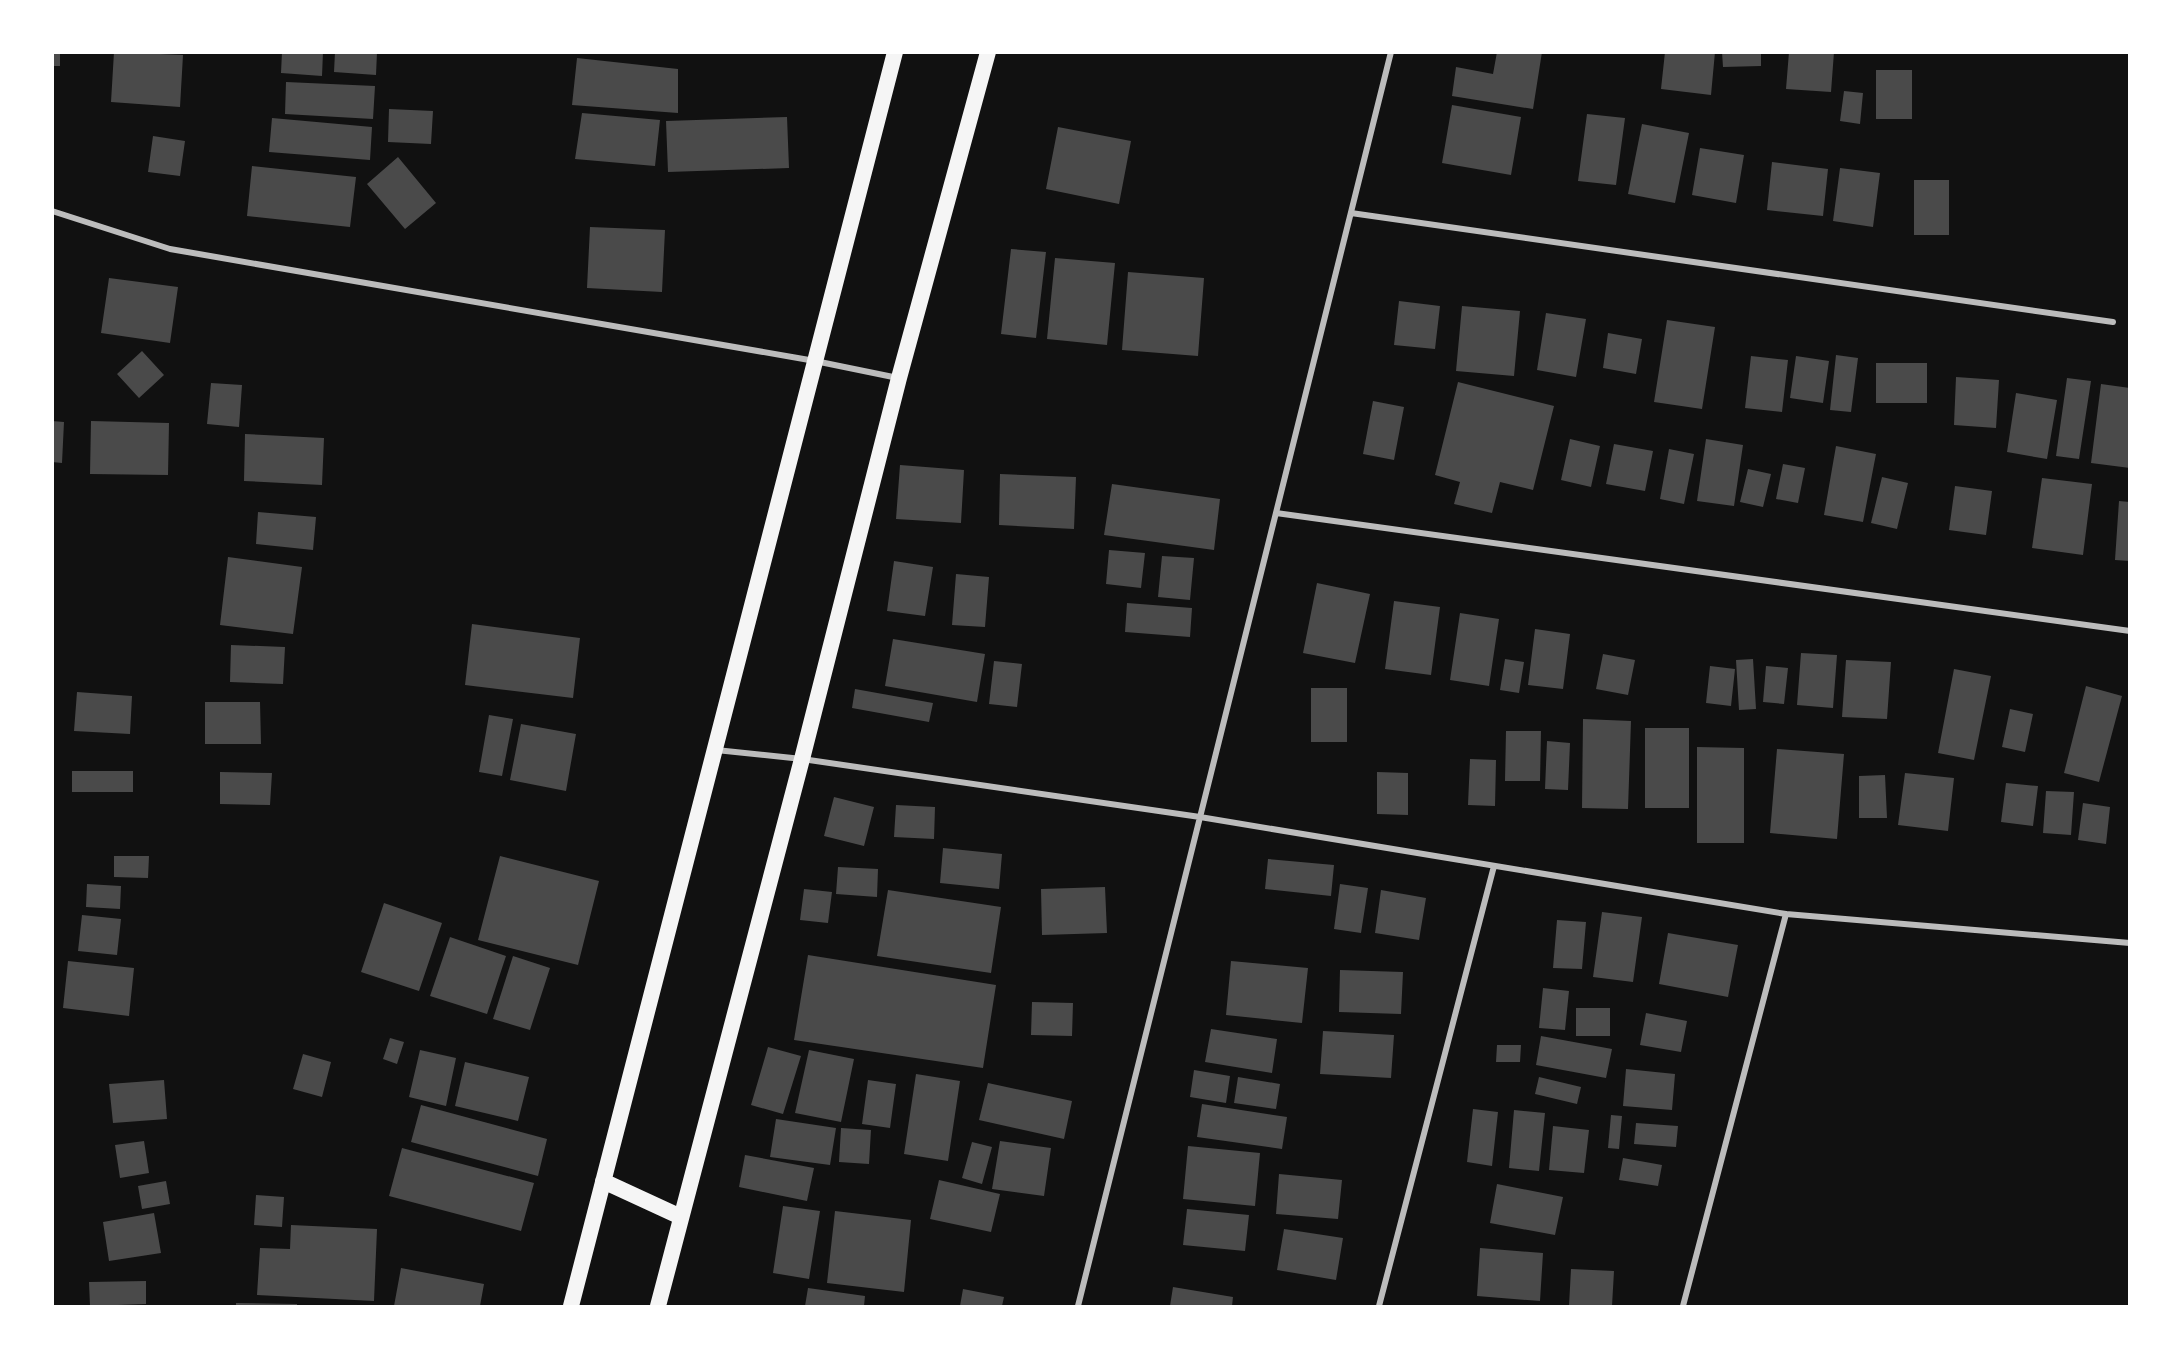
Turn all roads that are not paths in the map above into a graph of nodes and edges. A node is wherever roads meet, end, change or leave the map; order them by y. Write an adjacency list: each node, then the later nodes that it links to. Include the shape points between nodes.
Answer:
1 (895, 52): 7 (highway)
2 (988, 52): 8 (highway)
3 (1391, 52): 5 (street)
4 (52, 211): 7 (street, via 170,249)
5 (1351, 213): 6 (street); 9 (street)
6 (2114, 322)
7 (815, 361): 8 (street); 11 (highway)
8 (899, 378): 12 (highway)
9 (1276, 513): 10 (street); 13 (street)
10 (2130, 631)
11 (715, 750): 12 (street); 17 (highway)
12 (802, 759): 13 (street); 18 (highway)
13 (1200, 817): 14 (street); 21 (street)
14 (1494, 866): 15 (street); 22 (street)
15 (1786, 914): 16 (street); 23 (street)
16 (2130, 943)
17 (603, 1181): 18 (highway); 19 (highway)
18 (681, 1217): 20 (highway)
19 (571, 1306)
20 (658, 1306)
21 (1078, 1306)
22 (1379, 1306)
23 (1683, 1306)

